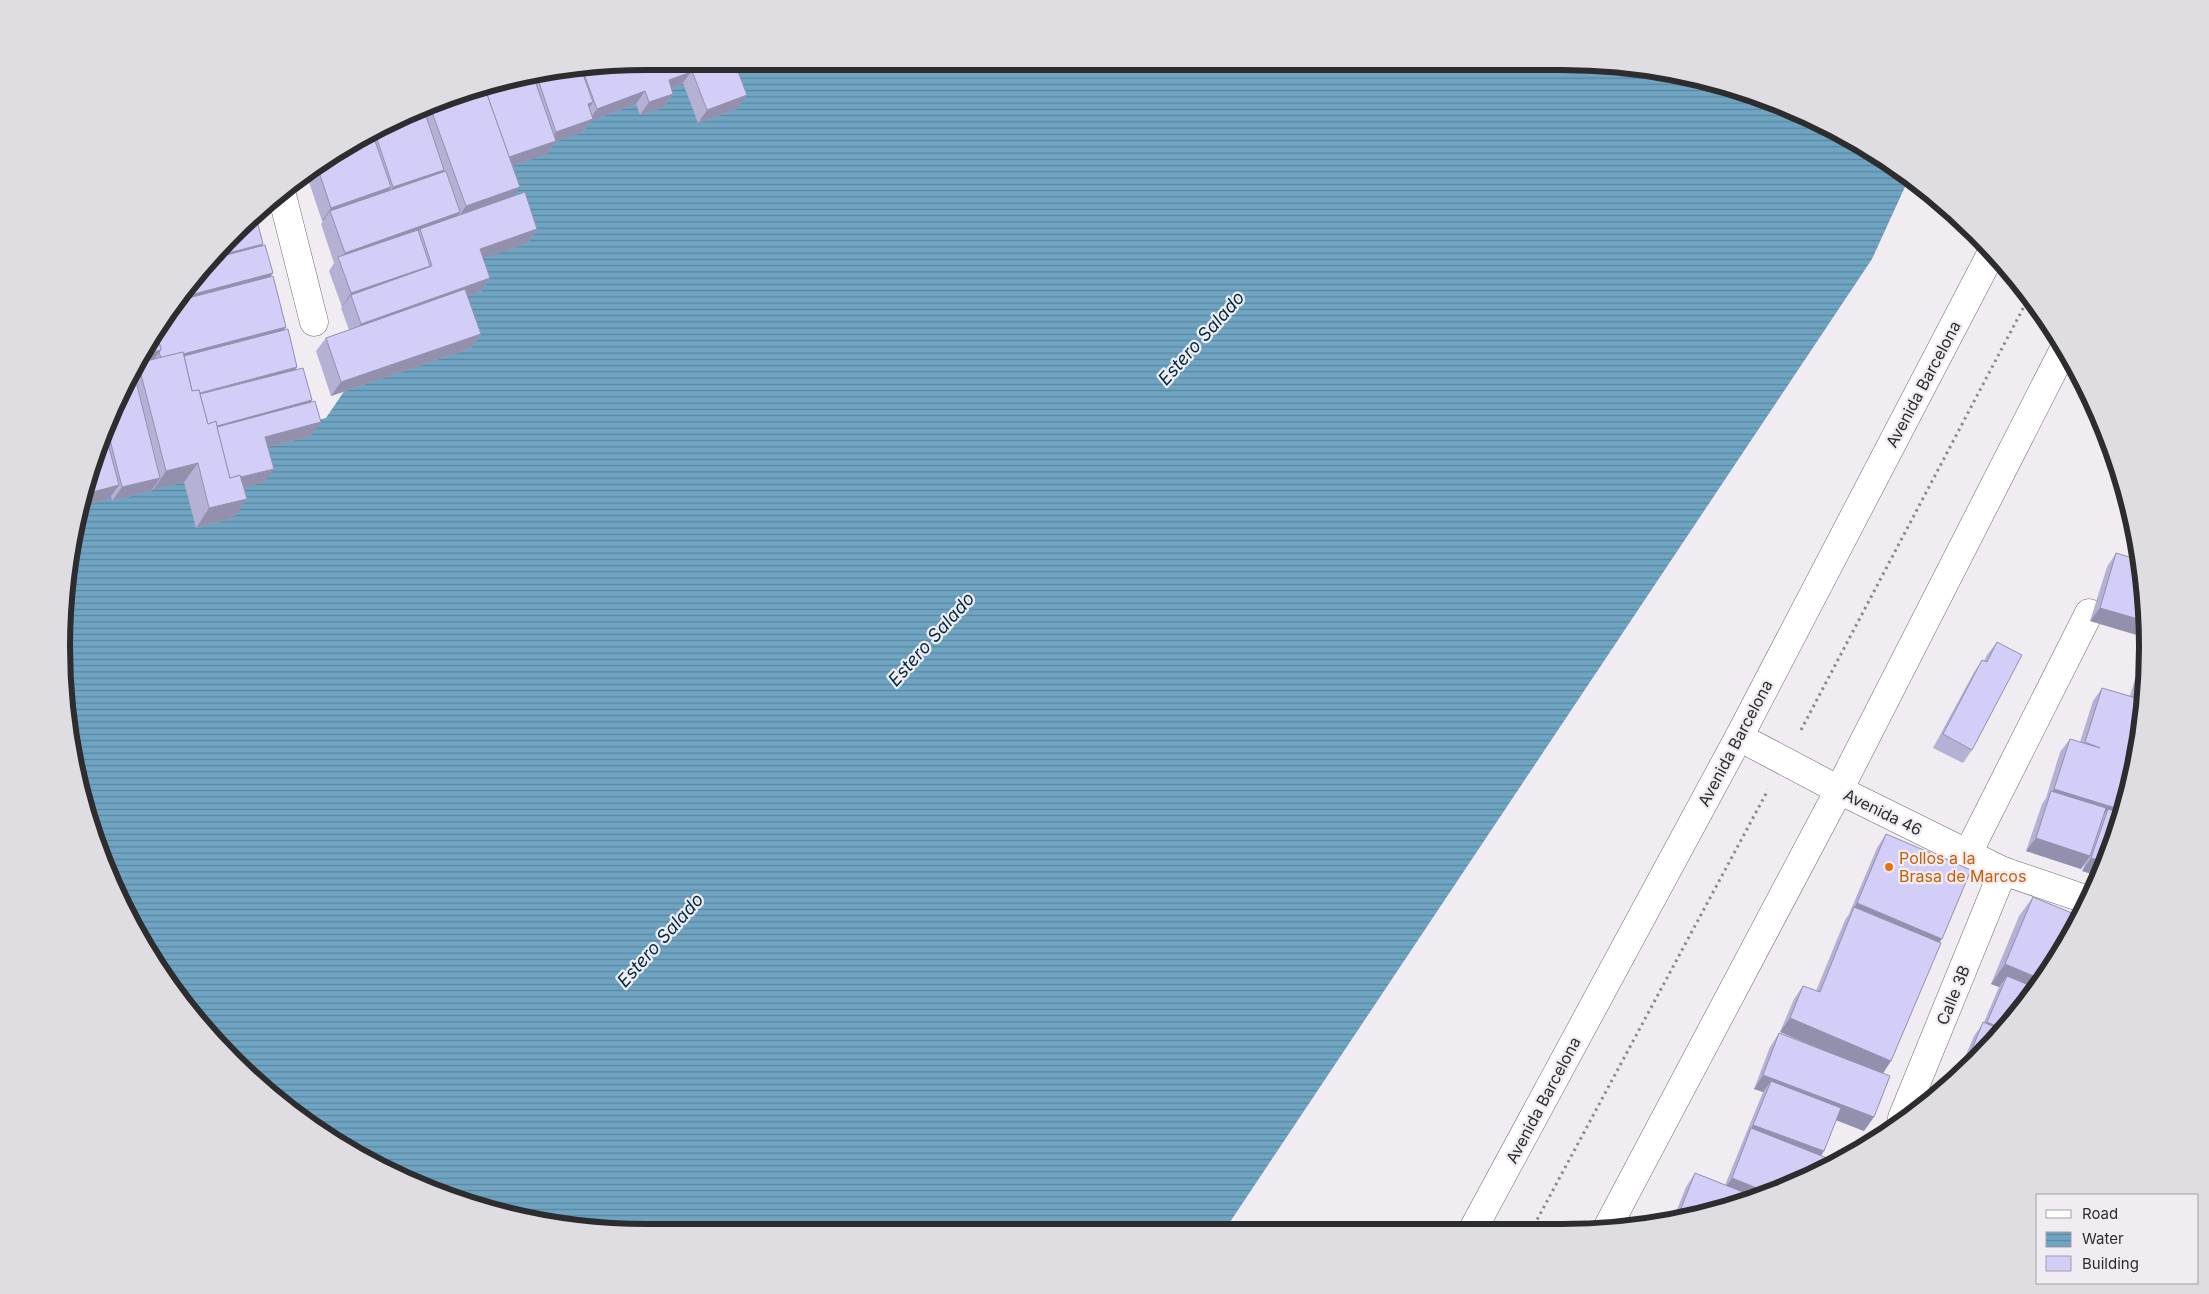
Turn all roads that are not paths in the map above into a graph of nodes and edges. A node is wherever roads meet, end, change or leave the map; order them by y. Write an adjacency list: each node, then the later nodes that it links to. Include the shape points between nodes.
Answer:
1 (283, 200): 3 (main road)
2 (1988, 259): 6 (main road, Avenida Barcelona)
3 (314, 322)
4 (2060, 356): 7 (main road)
5 (2089, 613): 8 (main road)
6 (1739, 737): 7 (main road, Avenida 46); 13 (main road, Avenida Barcelona)
7 (1839, 790): 8 (main road, Avenida 46); 12 (main road)
8 (1968, 853): 9 (main road, Avenida 46)
9 (2003, 871): 10 (main road, Avenida 46); 11 (main road, Calle 3B)
10 (2081, 898)
11 (1905, 1111)
12 (1610, 1222)
13 (1476, 1224)

